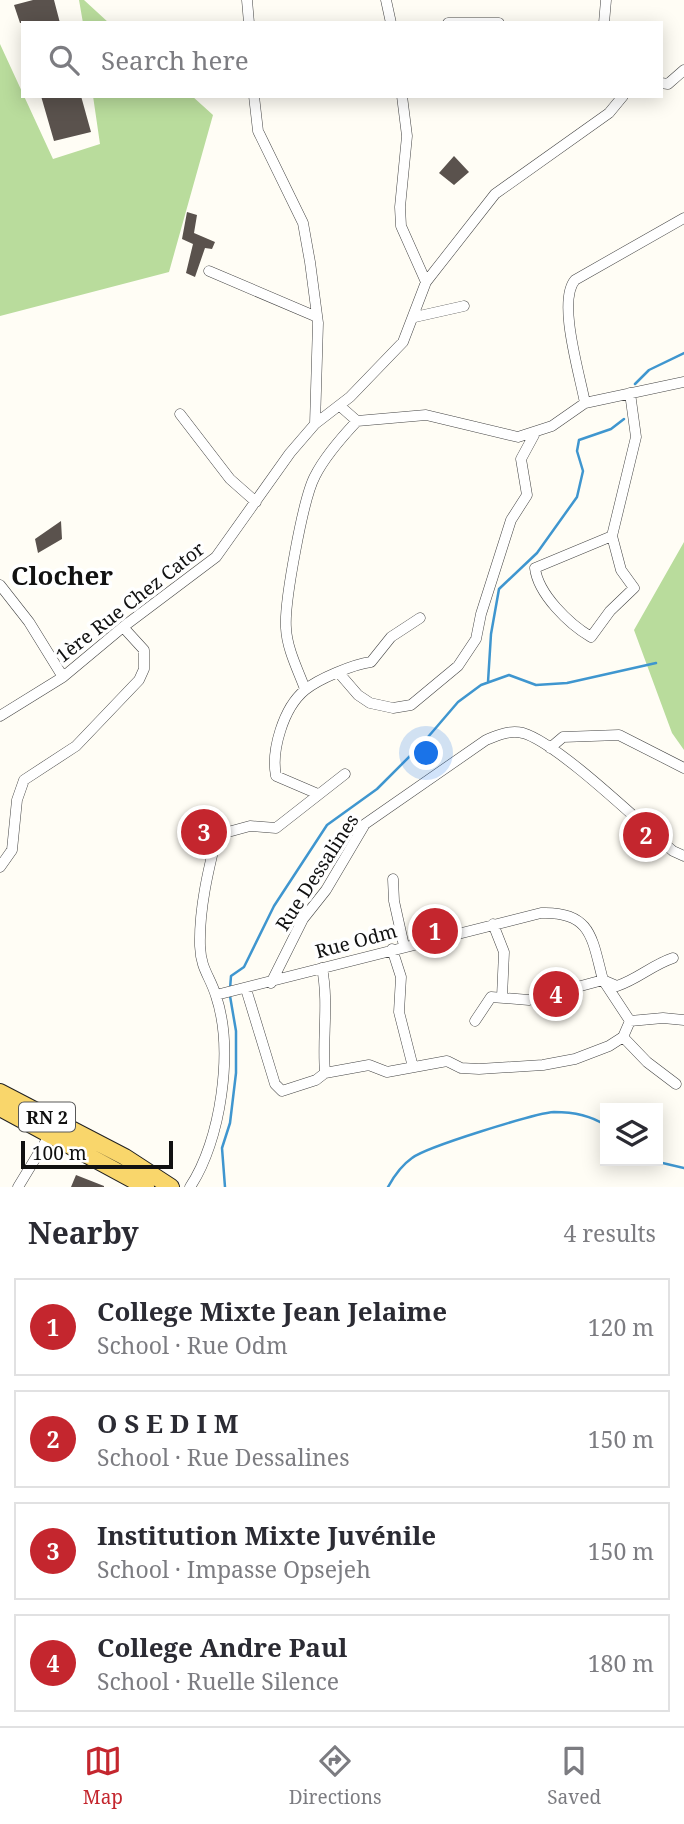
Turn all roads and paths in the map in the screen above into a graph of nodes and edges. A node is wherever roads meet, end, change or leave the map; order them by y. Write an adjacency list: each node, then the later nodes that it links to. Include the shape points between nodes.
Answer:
1 (247, 0): 4 (street)
2 (386, 0): 5 (street)
3 (606, 0): 6 (street)
4 (249, 21)
5 (391, 21)
6 (604, 21)
7 (684, 70): 8 (street)
8 (663, 83)
9 (254, 98): 16 (street, via 258,131 303,223)
10 (402, 98): 14 (street, via 407,136 401,226)
11 (621, 98): 14 (street, 1ère Rue Chez Cator, via 609,113 495,194)
12 (684, 218): 20 (street, via 575,279 569,287 566,304)
13 (209, 271): 16 (street)
14 (426, 282): 17 (street, 1ère Rue Chez Cator)
15 (464, 306): 17 (street)
16 (317, 317): 24 (street)
17 (415, 317): 21 (street, 1ère Rue Chez Cator, via 403,342)
18 (684, 383): 19 (street)
19 (630, 393): 20 (street); 27 (street, via 636,437)
20 (585, 403): 25 (street)
21 (340, 406): 23 (street); 24 (street, 1ère Rue Chez Cator)
22 (180, 414): 26 (street, via 230,479)
23 (357, 421): 25 (street, via 426,415 518,438); 33 (street, via 314,476 286,601 286,629)
24 (315, 424): 26 (street, 1ère Rue Chez Cator)
25 (534, 435): 31 (street, via 521,459 527,495 511,520 476,639 458,666 411,705 393,708 370,703)
26 (256, 502): 30 (street, 1ère Rue Chez Cator, via 216,557)
27 (612, 536): 27 (street, via 621,570 634,588 591,636 548,596 536,581 535,568)
28 (0, 585): 32 (street)
29 (420, 618): 31 (street, via 391,637 371,662)
30 (123, 627): 32 (street, 1ère Rue Chez Cator); 40 (street, via 145,650 139,680 76,746 24,780 17,800 12,850)
31 (339, 673): 33 (street)
32 (64, 677): 34 (street, 1ère Rue Chez Cator)
33 (305, 689): 38 (street, via 292,705 273,761 276,776)
34 (0, 716)
35 (550, 748): 36 (street, via 563,737 620,734); 39 (street, Rue Dessalines); 48 (street, Rue Dessalines, via 523,733 505,732 486,740 365,824 303,919)
36 (684, 768)
37 (345, 774): 38 (street)
38 (318, 794): 50 (street, via 275,828 250,826 216,835 202,907 200,946 203,972)
39 (684, 856)
40 (0, 867)
41 (393, 878): 43 (street)
42 (493, 923): 43 (street, Rue Odm); 47 (street, Rue Odm, via 564,912 590,933); 51 (street, via 504,952)
43 (404, 946): 44 (street, Rue Odm)
44 (392, 949): 46 (street, Rue Odm); 56 (street, via 401,977 399,1012)
45 (673, 958): 47 (street, via 617,986)
46 (322, 968): 48 (street, Rue Odm); 57 (street, via 327,994 322,1042)
47 (603, 980): 51 (street, via 529,1000); 54 (street, Rue Odm)
48 (271, 983): 49 (street, Rue Odm)
49 (246, 989): 50 (street, Rue Odm); 57 (street, via 275,1084 282,1091)
50 (216, 995): 65 (street, via 224,1043 218,1127 204,1166)
51 (502, 997): 53 (street, via 491,998)
52 (684, 1020): 54 (street)
53 (475, 1021)
54 (630, 1021): 55 (street)
55 (623, 1037): 56 (street, via 575,1059 543,1065 479,1069 447,1061); 58 (street)
56 (413, 1067): 57 (street, via 387,1072 369,1065)
57 (325, 1073)
58 (676, 1084)
59 (0, 1092): 61 (main road, RN 2)
60 (0, 1108): 61 (main road, RN 2)
61 (54, 1128): 62 (street); 63 (main road, RN 2); 64 (main road, RN 2, via 125,1157)
62 (18, 1187)
63 (146, 1187)
64 (171, 1187)
65 (190, 1187)

